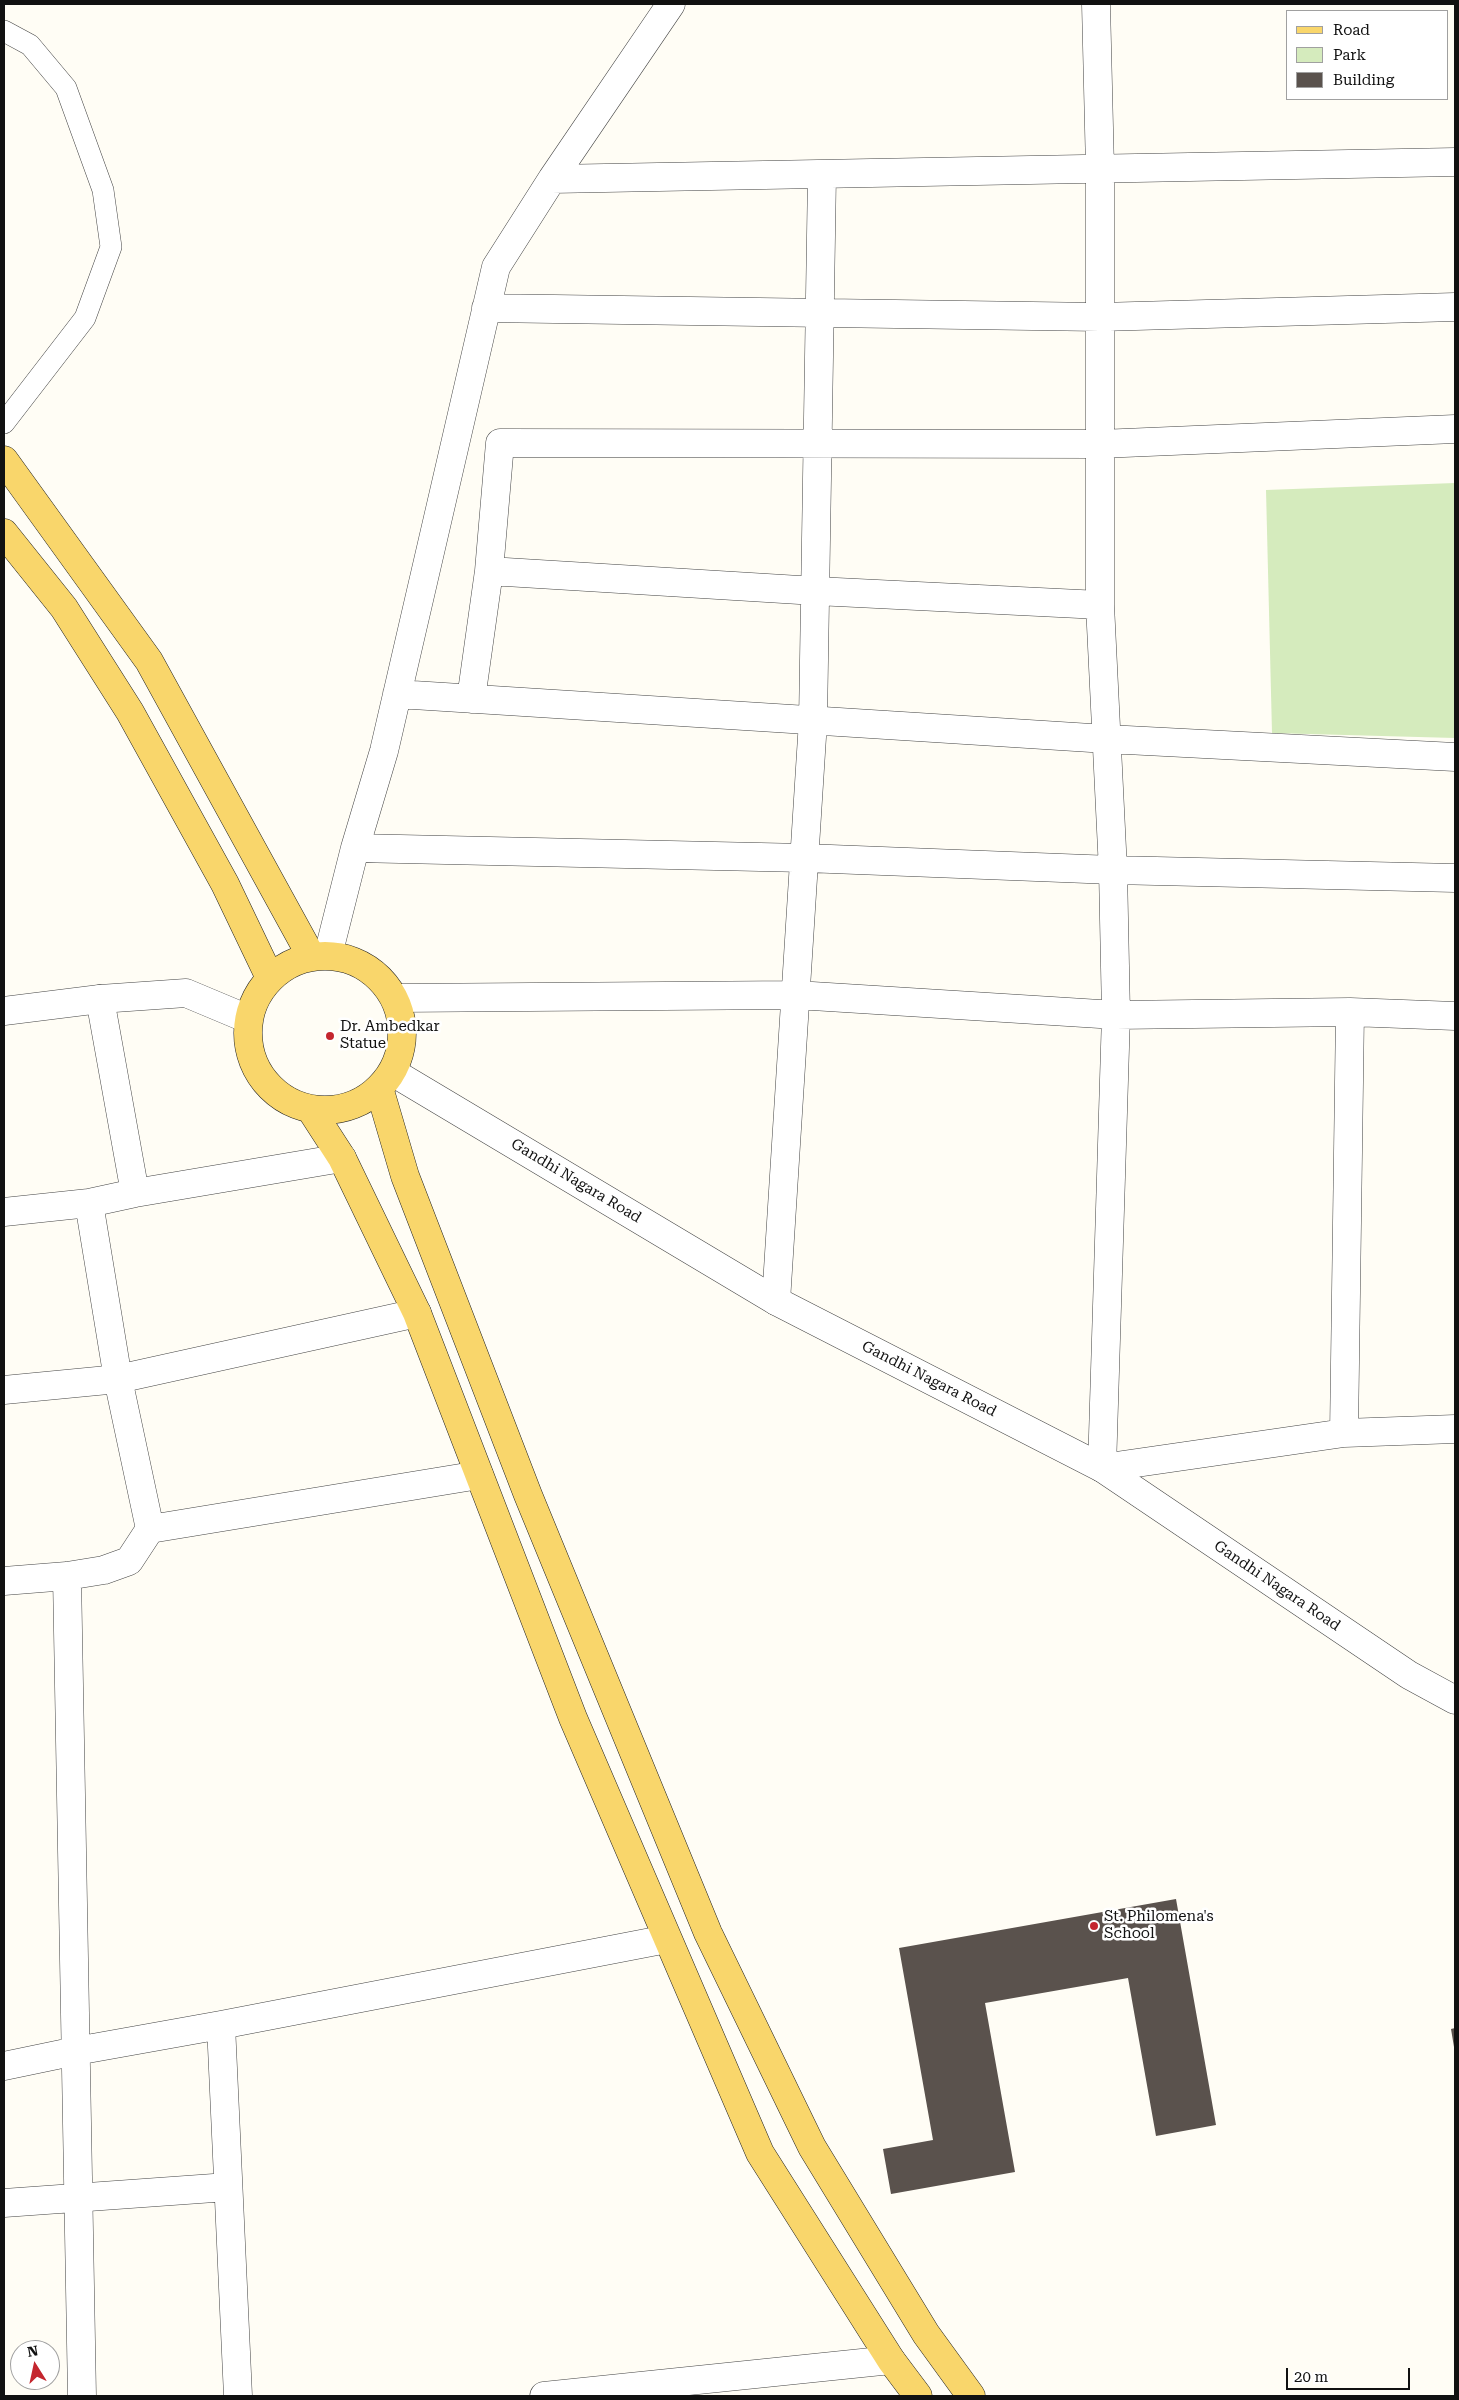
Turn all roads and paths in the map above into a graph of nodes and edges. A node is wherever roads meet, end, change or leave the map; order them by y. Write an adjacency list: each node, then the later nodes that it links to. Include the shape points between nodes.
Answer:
1 (671, 4): 7 (street)
2 (1096, 4): 5 (street)
3 (4, 31): 12 (lane, via 30,45 66,88 103,190 111,247 85,318)
4 (1455, 162): 5 (street)
5 (1100, 169): 6 (street); 11 (street)
6 (822, 175): 7 (street); 10 (street)
7 (552, 179): 9 (street, via 496,267)
8 (1455, 306): 11 (street)
9 (486, 308): 10 (street); 21 (street)
10 (820, 313): 11 (street); 14 (street)
11 (1100, 317): 15 (street)
12 (4, 423)
13 (1455, 428): 15 (street)
14 (818, 444): 15 (street); 18 (street, via 500,443); 19 (street)
15 (1100, 444): 20 (street)
16 (4, 460): 30 (main road, via 149,661)
17 (4, 533): 31 (main road, via 64,608 130,712 225,884)
18 (489, 571): 19 (street); 22 (street)
19 (816, 591): 20 (street); 23 (street)
20 (1100, 605): 24 (street)
21 (397, 694): 22 (street); 26 (street)
22 (471, 698): 23 (street)
23 (814, 721): 24 (street); 27 (street)
24 (1107, 739): 25 (street); 28 (street)
25 (1455, 757)
26 (355, 848): 27 (street); 30 (street)
27 (805, 858): 28 (street); 32 (street)
28 (1113, 870): 29 (street); 37 (street)
29 (1455, 878)
30 (320, 956): 31 (main road, via 289,964); 33 (main road, via 369,967)
31 (270, 978): 39 (main road, via 256,997)
32 (796, 995): 33 (street); 37 (street); 46 (street)
33 (397, 998): 40 (main road, via 404,1036)
34 (100, 999): 35 (street); 39 (street, via 186,993); 43 (street)
35 (4, 1011)
36 (1350, 1012): 37 (street); 38 (street); 51 (street)
37 (1116, 1015): 52 (street)
38 (1455, 1016)
39 (248, 1019): 41 (main road, via 251,1059 274,1093)
40 (387, 1082): 41 (main road, via 348,1109); 46 (street, Gandhi Nagara Road); 71 (main road, via 405,1176 528,1495 708,1933 812,2147 926,2334)
41 (312, 1110): 42 (main road)
42 (342, 1158): 43 (street); 47 (main road)
43 (135, 1193): 44 (street)
44 (90, 1203): 45 (street); 48 (street)
45 (4, 1212)
46 (776, 1300): 52 (street, Gandhi Nagara Road)
47 (417, 1312): 48 (street); 53 (main road)
48 (118, 1378): 49 (street); 54 (street)
49 (4, 1390)
50 (1455, 1429): 51 (street)
51 (1344, 1433): 52 (street)
52 (1102, 1468): 57 (street, Gandhi Nagara Road, via 1409,1675)
53 (479, 1475): 54 (street); 58 (main road, via 572,1718)
54 (150, 1529): 55 (street, via 129,1561 104,1570)
55 (67, 1576): 56 (street); 60 (street)
56 (4, 1581)
57 (1455, 1700)
58 (667, 1939): 59 (street); 65 (main road, via 760,2153)
59 (221, 2025): 60 (street); 62 (street)
60 (76, 2051): 61 (street); 63 (street)
61 (4, 2066)
62 (228, 2187): 63 (street); 68 (street)
63 (79, 2196): 64 (street); 67 (street)
64 (4, 2203)
65 (891, 2360): 66 (street); 70 (main road)
66 (773, 2384): 69 (street)
67 (82, 2396)
68 (238, 2396)
69 (544, 2396)
70 (918, 2396)
71 (970, 2396)

